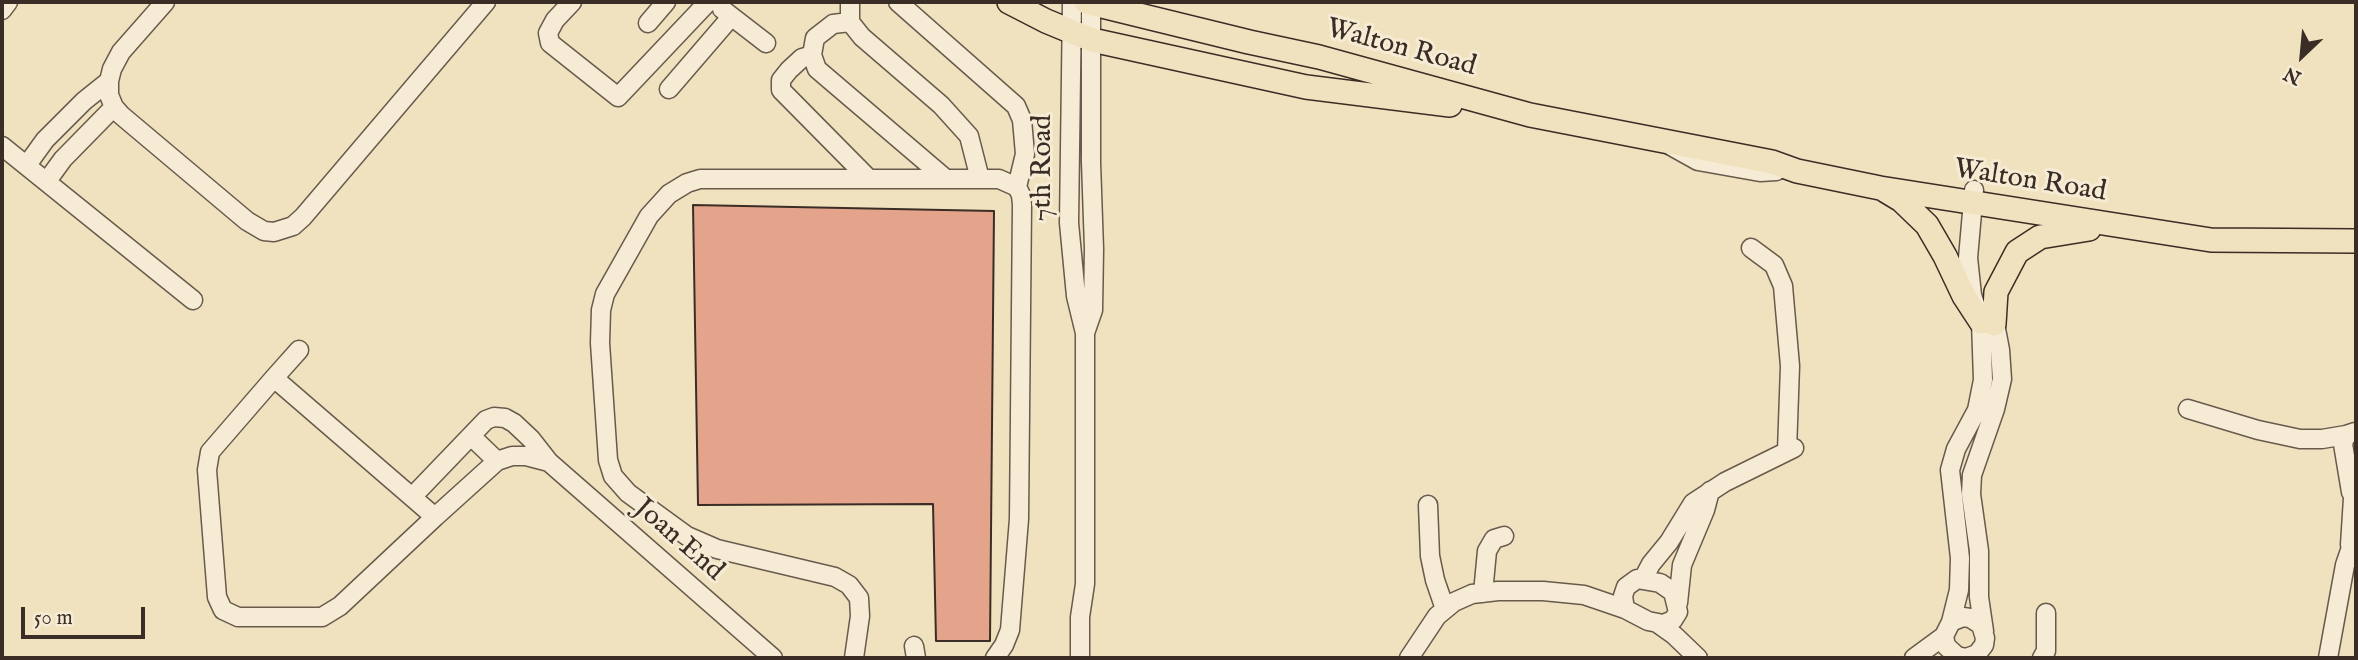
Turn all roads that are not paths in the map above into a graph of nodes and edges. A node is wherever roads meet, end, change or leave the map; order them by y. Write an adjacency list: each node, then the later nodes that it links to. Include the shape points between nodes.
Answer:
1 (8, 2): 12 (street)
2 (165, 2): 19 (street, via 121,52)
3 (486, 2): 21 (street, via 303,217 282,231 264,231 247,221)
4 (572, 2): 6 (street, via 548,33 550,43 618,97)
5 (666, 2): 15 (street)
6 (708, 2)
7 (714, 2): 13 (street)
8 (850, 2): 14 (street)
9 (898, 2): 30 (street, via 1016,106 1025,154)
10 (1009, 2): 16 (main road, Walton Road)
11 (1085, 2): 16 (street, 7th Road); 22 (main road, Walton Road, via 1319,57)
12 (2, 10)
13 (731, 17): 17 (street); 20 (street)
14 (850, 22): 18 (street, via 833,24 815,38); 28 (street, via 969,136)
15 (648, 23)
16 (1081, 35): 22 (main road, Walton Road, via 1306,87); 60 (street, 7th Road, via 1093,310 1085,333)
17 (766, 43)
18 (812, 55): 26 (street, via 802,58 781,80 781,90); 27 (street, via 817,69)
19 (109, 81): 21 (street); 25 (street, via 45,140)
20 (669, 89)
21 (114, 107): 29 (street)
22 (1530, 115): 24 (main road, Walton Road)
23 (2, 146): 25 (street)
24 (1781, 163): 31 (main road, Walton Road); 32 (main road, Walton Road, via 1880,174)
25 (27, 165): 29 (street)
26 (869, 179): 27 (street); 73 (street, via 700,179 687,183 649,216 605,294 599,325 608,460 613,476 628,493 687,536 717,549 835,577 849,585 859,598)
27 (946, 179): 28 (street)
28 (980, 179): 30 (street, via 999,179)
29 (47, 181): 37 (street)
30 (1017, 187): 74 (street, via 1022,205 1019,519 1010,630)
31 (1880, 188): 32 (main road, Walton Road); 38 (main road, via 1901,200 1927,225 1964,296)
32 (1977, 197): 33 (main road, Walton Road); 35 (main road, Walton Road); 38 (street, via 1968,258 1972,295)
33 (2109, 226): 35 (main road, Walton Road, via 2211,240); 38 (main road, via 2039,237 2017,252 1996,292)
34 (2356, 241): 35 (main road, Walton Road)
35 (2281, 242)
36 (1751, 247): 49 (street, via 1774,265 1783,286 1791,450)
37 (193, 300)
38 (1987, 323): 40 (street)
39 (299, 350): 41 (street)
40 (1992, 350): 47 (street, via 1976,410 1956,449); 48 (street, via 2002,379)
41 (274, 378): 50 (street); 53 (street, via 208,460 217,597 223,610 238,617 322,617 340,606)
42 (2188, 409): 43 (street, via 2300,439)
43 (2351, 434): 51 (street, via 2343,444)
44 (471, 436): 45 (street); 46 (street, Joan End, via 486,420 505,418 531,439); 50 (street)
45 (497, 461): 46 (street, via 526,456); 53 (street)
46 (549, 462): 72 (street, Joan End)
47 (1951, 483): 48 (street); 69 (street, via 1960,558 1959,590)
48 (1971, 484): 70 (street)
49 (1710, 491): 56 (street, via 1693,503); 57 (street)
50 (413, 496): 53 (street)
51 (2355, 499): 58 (street)
52 (1428, 505): 64 (street, via 1430,556)
53 (435, 517)
54 (2356, 533): 58 (street)
55 (1504, 536): 62 (street, via 1494,539 1487,551)
56 (1669, 542): 57 (street); 59 (street)
57 (1688, 550): 66 (street)
58 (2349, 552): 81 (street)
59 (1643, 579): 61 (street, via 1632,581); 66 (street, via 1673,592)
60 (1085, 584): 75 (street, 7th Road); 76 (street, 7th Road)
61 (1625, 590): 63 (street); 65 (street)
62 (1483, 593): 63 (street); 64 (street)
63 (1584, 595): 65 (street)
64 (1445, 609): 77 (street)
65 (1625, 609): 68 (street)
66 (1677, 609): 68 (street, via 1668,624); 78 (street)
67 (2046, 613): 80 (street)
68 (1657, 623): 78 (street)
69 (1948, 629): 70 (street, via 1963,617 1970,618 1981,625); 71 (street, via 1946,646); 79 (street)
70 (1987, 645): 71 (street, via 1977,654)
71 (1957, 657)
72 (774, 658)
73 (854, 658)
74 (995, 658)
75 (1080, 658)
76 (1092, 658)
77 (1409, 658)
78 (1698, 658)
79 (1914, 658)
80 (2042, 658)
81 (2328, 658)

